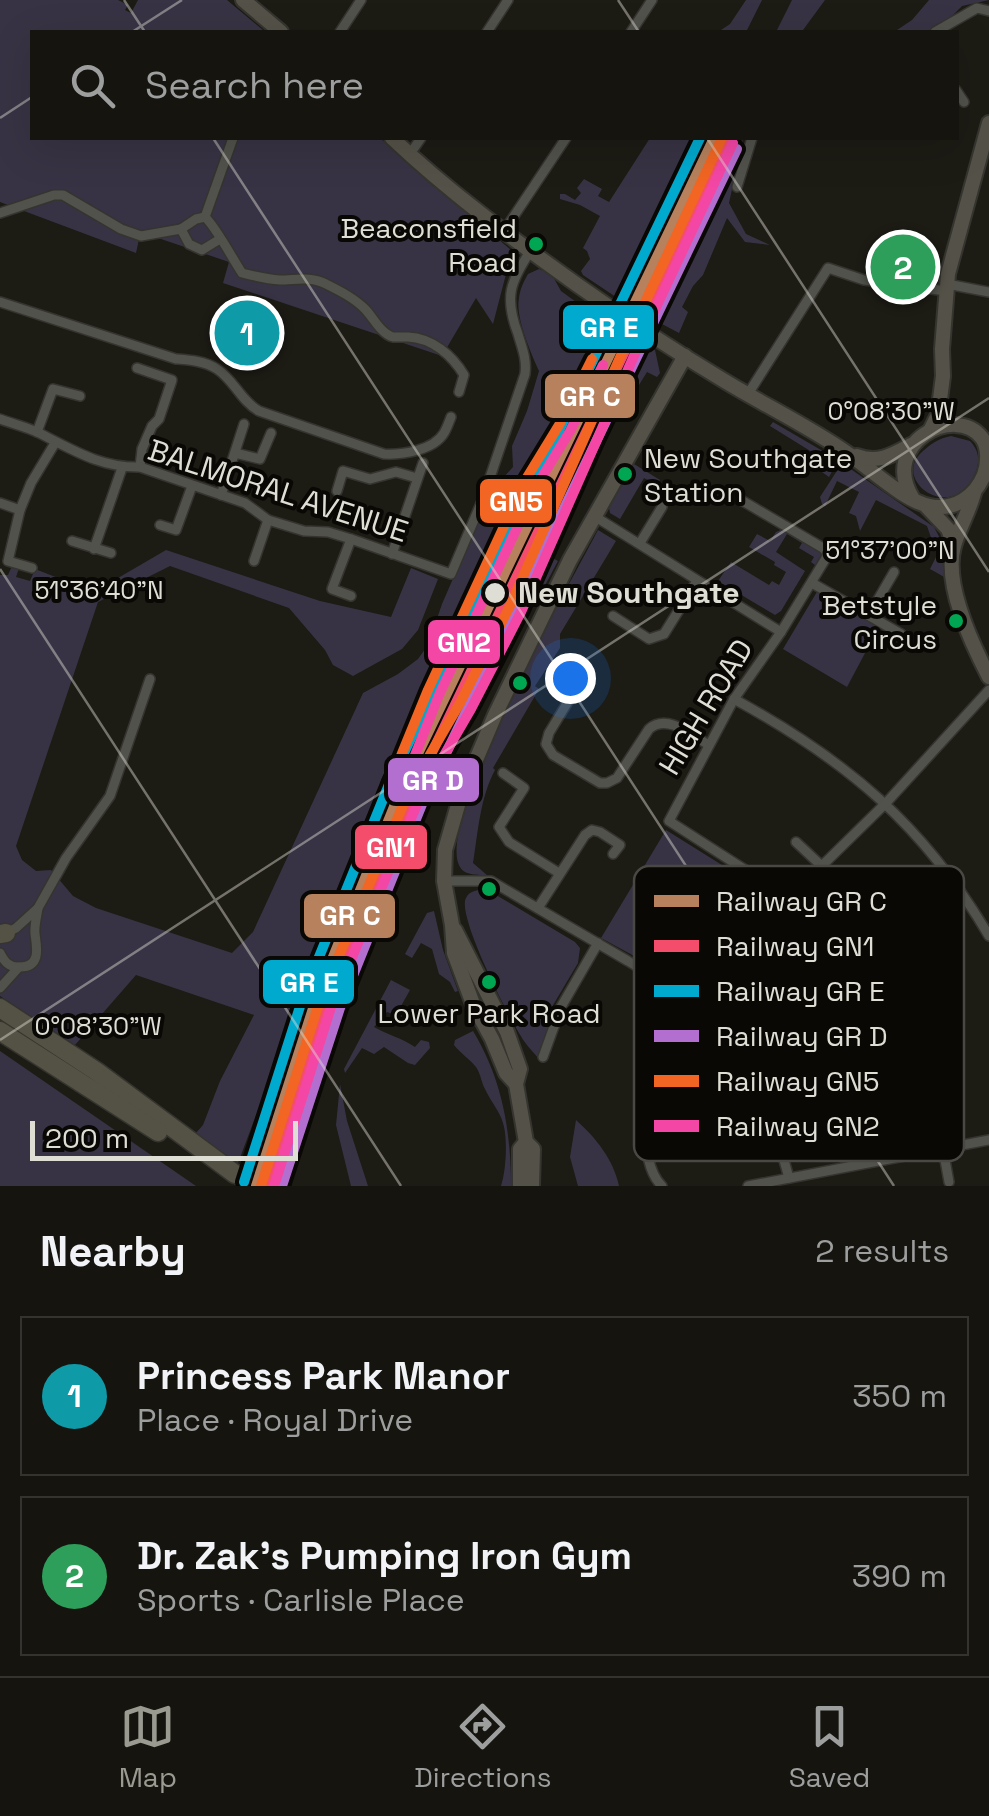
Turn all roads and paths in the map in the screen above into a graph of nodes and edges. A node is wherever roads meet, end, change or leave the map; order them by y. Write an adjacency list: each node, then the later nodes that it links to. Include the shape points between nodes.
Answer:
1 (244, 0): 6 (main road)
2 (361, 0): 7 (street)
3 (508, 0): 8 (street)
4 (652, 0): 9 (street)
5 (989, 12): 10 (street, via 978,8)
6 (273, 29)
7 (341, 30)
8 (488, 30)
9 (633, 30)
10 (939, 30)
11 (959, 94): 12 (street)
12 (964, 102)
13 (989, 123): 27 (main road)
14 (232, 140): 22 (street)
15 (394, 140): 19 (main road)
16 (420, 140): 19 (street)
17 (565, 140): 24 (street)
18 (751, 140): 20 (street)
19 (410, 154): 24 (main road)
20 (737, 187)
21 (0, 214): 23 (street, via 63,194 141,236)
22 (205, 218): 23 (street); 25 (street)
23 (182, 229): 25 (street, via 189,244 202,250)
24 (504, 232): 26 (main road)
25 (220, 239): 33 (street, via 242,273 320,281 364,308 386,334 442,350 464,375)
26 (531, 250): 30 (main road); 68 (street, BALMORAL AVENUE, via 514,278 509,304 526,374 451,574)
27 (947, 288): 28 (street); 32 (main road); 34 (street, via 864,280 828,268)
28 (989, 292)
29 (0, 302): 36 (street, via 219,370 259,412 384,454 427,447 443,436)
30 (685, 356): 34 (main road); 59 (main road)
31 (137, 368): 48 (street, via 172,380)
32 (943, 376): 39 (main road, via 957,424); 42 (main road, via 936,423)
33 (459, 392)
34 (748, 394): 44 (main road)
35 (80, 396): 40 (street, via 53,389)
36 (451, 417)
37 (0, 419): 40 (street, BALMORAL AVENUE)
38 (244, 424): 45 (street)
39 (976, 431): 42 (main road, via 946,424); 50 (main road, via 987,455)
40 (37, 432): 43 (street, BALMORAL AVENUE)
41 (271, 433): 45 (street, via 260,458)
42 (921, 438): 44 (main road, via 879,460); 55 (main road, via 906,454 904,469 907,489)
43 (55, 442): 47 (street, BALMORAL AVENUE); 58 (street)
44 (846, 452): 55 (main road)
45 (235, 453): 53 (street)
46 (423, 463): 49 (street)
47 (122, 468): 48 (street, BALMORAL AVENUE); 66 (street)
48 (140, 468): 51 (street, BALMORAL AVENUE)
49 (418, 478): 52 (street, via 396,472 370,479 344,470); 68 (street)
50 (982, 481): 55 (main road, via 952,506); 65 (main road)
51 (192, 486): 53 (street, BALMORAL AVENUE); 61 (street, via 176,530)
52 (337, 491)
53 (221, 495): 60 (street, BALMORAL AVENUE)
54 (741, 500): 73 (street, via 827,553)
55 (919, 502): 65 (main road, via 948,529)
56 (0, 503): 58 (street)
57 (662, 507): 64 (street)
58 (20, 510): 70 (street, via 6,566)
59 (594, 516): 64 (street); 93 (main road, via 465,786)
60 (268, 520): 62 (street, BALMORAL AVENUE); 69 (street)
61 (160, 525)
62 (350, 539): 68 (street, BALMORAL AVENUE); 74 (street, via 332,589)
63 (72, 541): 66 (street)
64 (640, 543): 72 (street)
65 (954, 546): 80 (main road, via 958,599)
66 (94, 549): 67 (street)
67 (111, 553)
68 (392, 554)
69 (254, 561)
70 (32, 568)
71 (894, 572): 75 (street)
72 (697, 580): 76 (street, via 664,634 649,639); 77 (street)
73 (812, 583): 75 (street); 77 (street, HIGH ROAD)
74 (351, 596)
75 (869, 615): 78 (street)
76 (613, 616)
77 (781, 632): 83 (street, HIGH ROAD)
78 (901, 634)
79 (583, 677): 84 (street, via 546,744 600,783 617,778 655,723 669,723)
80 (989, 677)
81 (150, 679): 95 (street, via 110,796)
82 (989, 690): 86 (street)
83 (734, 699): 84 (street, HIGH ROAD); 86 (street, via 795,733)
84 (710, 745): 90 (street, HIGH ROAD, via 669,821)
85 (503, 772): 92 (street, via 524,788 498,827 509,842)
86 (886, 803): 89 (street); 91 (street)
87 (796, 842): 89 (street)
88 (620, 845): 92 (street, via 592,830)
89 (822, 865)
90 (740, 866)
91 (940, 866)
92 (560, 874): 96 (street)
93 (444, 881): 96 (street, via 492,881); 97 (main road)
94 (964, 900): 99 (street)
95 (38, 908): 98 (street); 100 (street)
96 (538, 908): 101 (street)
97 (452, 924): 106 (main road); 108 (main road, via 454,953)
98 (5, 934): 100 (street, via 27,930)
99 (989, 936)
100 (35, 937): 104 (street, via 37,956)
101 (598, 943): 103 (street); 110 (street, via 562,1006)
102 (1, 956): 104 (street); 105 (street)
103 (634, 965)
104 (18, 968): 105 (street)
105 (1, 986)
106 (484, 988): 108 (main road, via 478,996 484,1006); 111 (main road, via 520,1069)
107 (0, 1008): 109 (highway, via 96,1071 234,1178)
108 (477, 1010): 111 (main road)
109 (0, 1030)
110 (543, 1057)
111 (516, 1084): 113 (main road)
112 (989, 1140): 114 (street)
113 (526, 1142): 122 (main road); 123 (main road, via 533,1149)
114 (964, 1145)
115 (650, 1161): 124 (street)
116 (784, 1161): 119 (street)
117 (878, 1161): 119 (street)
118 (941, 1161): 120 (street)
119 (788, 1178): 121 (street)
120 (949, 1182)
121 (756, 1185): 125 (street)
122 (520, 1186)
123 (532, 1186)
124 (662, 1186)
125 (748, 1186)

